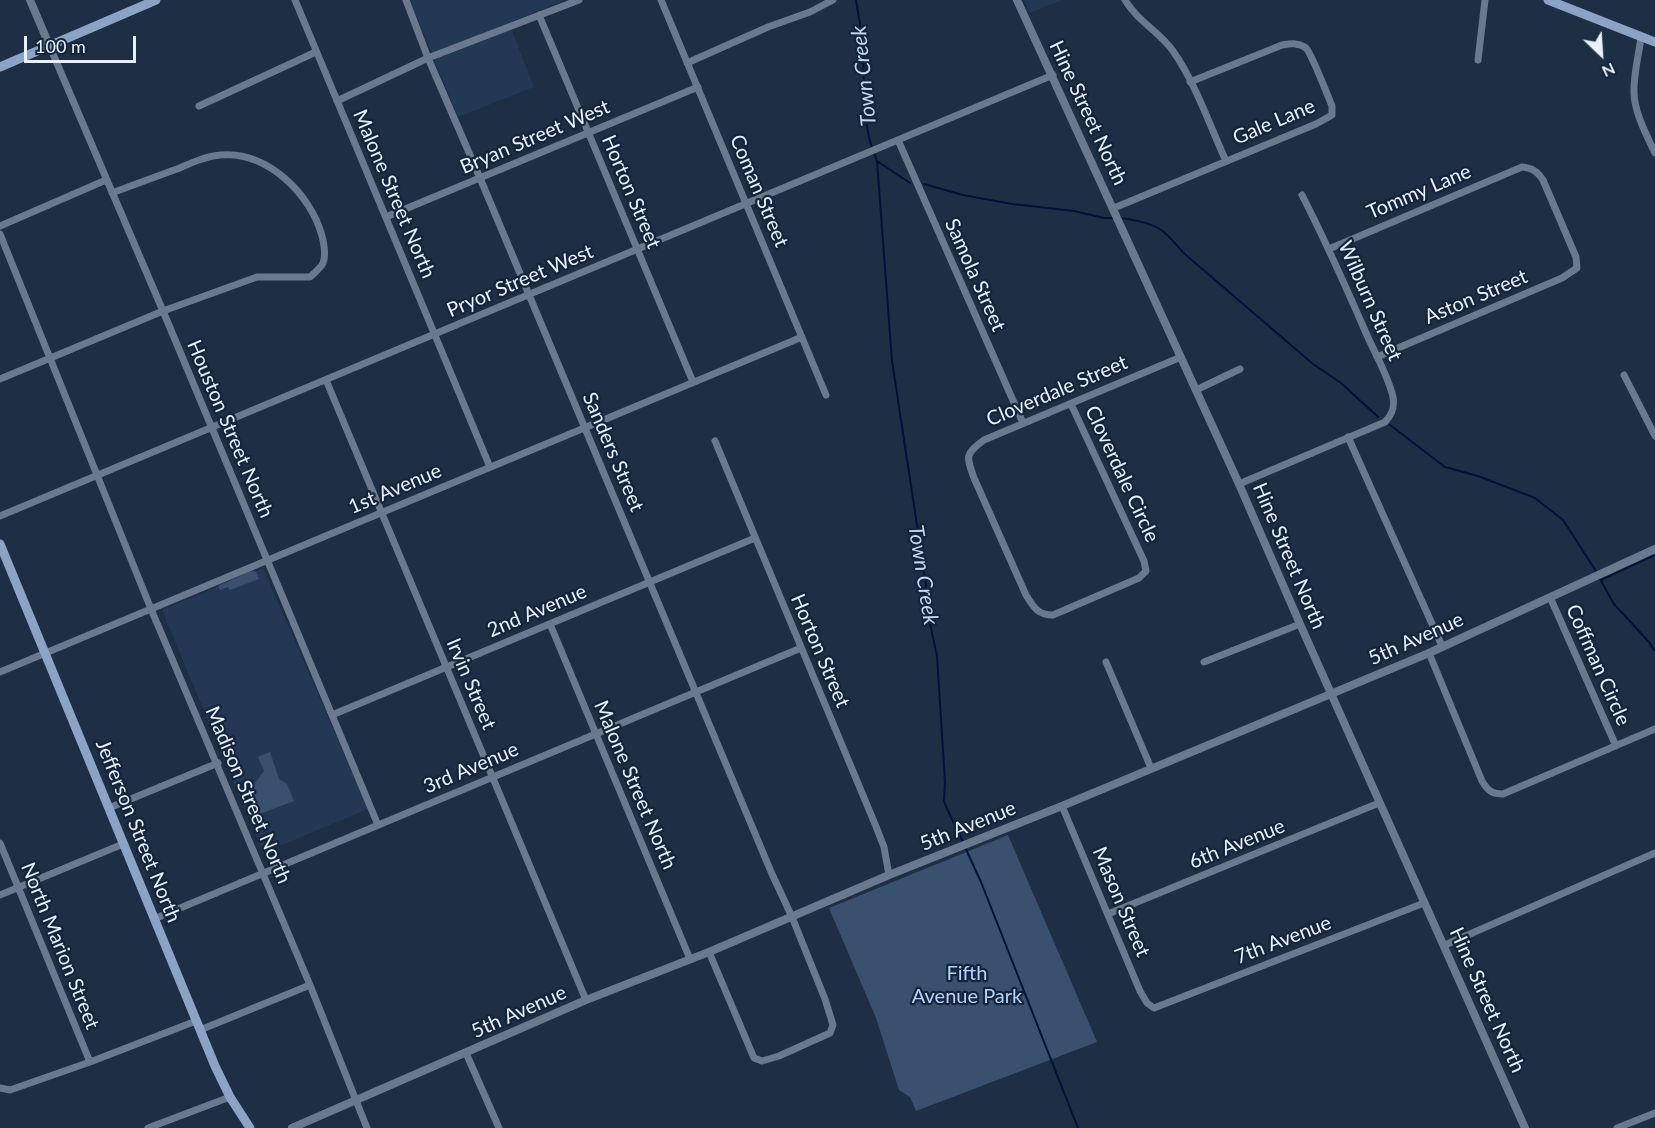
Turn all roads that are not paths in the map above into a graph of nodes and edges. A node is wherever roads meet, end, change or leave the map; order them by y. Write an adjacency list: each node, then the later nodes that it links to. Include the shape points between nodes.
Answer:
1 (30, 0): 15 (street)
2 (156, 0): 15 (main road)
3 (295, 0): 16 (street, Malone Street North)
4 (406, 0): 17 (street, Sanders Street)
5 (579, 0): 12 (street)
6 (661, 0): 19 (street, Coman Street)
7 (833, 0): 19 (street)
8 (1017, 0): 21 (street, Hine Street North)
9 (1125, 0): 22 (street, via 1133,14 1162,37)
10 (1485, 0): 18 (street)
11 (1548, 0): 13 (main road)
12 (539, 15): 17 (street); 26 (street, Horton Street)
13 (1641, 37): 14 (main road); 28 (street, via 1634,99)
14 (1655, 42)
15 (50, 46): 20 (main road); 31 (street, Houston Street North)
16 (316, 52): 24 (street, Malone Street North); 25 (street)
17 (428, 58): 24 (street); 30 (street, Sanders Street)
18 (1478, 60)
19 (687, 63): 23 (street, Coman Street)
20 (0, 67)
21 (1053, 75): 27 (street, Pryor Street West); 35 (street, Hine Street North)
22 (1190, 82): 29 (street); 29 (street, Gale Lane, via 1282,45 1298,44 1310,56 1332,106 1332,115)
23 (698, 87): 26 (street, Bryan Street West); 34 (street, Coman Street)
24 (337, 101): 36 (street, Malone Street North)
25 (199, 106)
26 (588, 133): 30 (street, Bryan Street West); 39 (street, Horton Street)
27 (898, 140): 34 (street, Pryor Street West); 57 (street, Samola Street)
28 (1655, 153)
29 (1226, 161): 35 (street, Gale Lane)
30 (480, 178): 36 (street, Bryan Street West); 42 (street, Sanders Street)
31 (106, 180): 32 (street, Houston Street North); 37 (street)
32 (112, 193): 43 (street, Houston Street North); 43 (street, via 204,159 240,156 266,166 288,181 320,226 323,263 310,277 256,277)
33 (1302, 195): 40 (street, Wilburn Street)
34 (746, 204): 39 (street, Pryor Street West); 45 (street, Coman Street)
35 (1114, 208): 46 (street, Hine Street North)
36 (386, 217): 44 (street, Malone Street North)
37 (0, 226)
38 (0, 234): 48 (street)
39 (637, 249): 42 (street, Pryor Street West); 53 (street, Horton Street)
40 (1329, 249): 41 (street, Tommy Lane, via 1521,167 1539,173); 47 (street, Wilburn Street)
41 (1576, 257): 47 (street, Aston Street, via 1577,267 1562,278)
42 (529, 295): 44 (street, Pryor Street West); 59 (street, Sanders Street)
43 (163, 311): 48 (street); 58 (street, Houston Street North)
44 (434, 334): 52 (street, Pryor Street West); 63 (street, Malone Street North)
45 (802, 337): 53 (street, 1st Avenue); 55 (street, Coman Street)
46 (1181, 357): 54 (street, Hine Street North); 56 (street, Cloverdale Street)
47 (1377, 357): 61 (street, Wilburn Street, via 1394,407 1385,421)
48 (49, 359): 51 (street); 65 (street, Madison Street North)
49 (1240, 369): 54 (street)
50 (1624, 375): 60 (street)
51 (0, 379)
52 (326, 380): 58 (street, Pryor Street West); 67 (street, Irvin Street)
53 (693, 382): 59 (street, 1st Avenue)
54 (1196, 390): 66 (street, Hine Street North)
55 (826, 394)
56 (1071, 404): 57 (street, Cloverdale Street); 64 (street, Cloverdale Circle, via 1144,561 1146,571 1139,578 1053,615 1035,610)
57 (1023, 423): 64 (street, Cloverdale Street, via 970,450 967,459)
58 (212, 428): 65 (street, Pryor Street West); 72 (street, Houston Street North)
59 (585, 428): 63 (street, 1st Avenue); 73 (street, Sanders Street)
60 (1655, 436)
61 (1348, 438): 66 (street); 78 (street)
62 (715, 441): 69 (street, Horton Street)
63 (490, 467): 67 (street, 1st Avenue)
64 (972, 473)
65 (98, 475): 68 (street, Pryor Street West); 75 (street, Madison Street North)
66 (1239, 484): 77 (street, Hine Street North)
67 (382, 512): 72 (street, 1st Avenue); 84 (street, Irvin Street)
68 (0, 516)
69 (755, 538): 73 (street, 2nd Avenue); 79 (street, Horton Street)
70 (0, 544): 80 (main road, Jefferson Street North)
71 (1655, 549): 74 (street, 5th Avenue)
72 (267, 560): 75 (street, 1st Avenue); 88 (street, Houston Street North)
73 (649, 582): 76 (street, 2nd Avenue); 86 (street, Sanders Street)
74 (1550, 597): 78 (street, 5th Avenue); 91 (street, Coffman Circle)
75 (151, 609): 80 (street, 1st Avenue); 92 (street, Madison Street North)
76 (550, 624): 84 (street, 2nd Avenue); 90 (street, Malone Street North)
77 (1300, 624): 83 (street); 87 (street, Hine Street North)
78 (1442, 646): 81 (street, 5th Avenue)
79 (801, 648): 86 (street, 3rd Avenue); 103 (street, Horton Street, via 884,847)
80 (46, 653): 85 (street, 1st Avenue); 97 (main road, Jefferson Street North)
81 (1429, 653): 87 (street, 5th Avenue); 91 (street, Coffman Circle, via 1482,781 1495,794)
82 (1106, 662): 93 (street)
83 (1204, 662)
84 (447, 667): 88 (street, 2nd Avenue); 94 (street, Irvin Street)
85 (0, 672)
86 (695, 692): 90 (street, 3rd Avenue); 108 (street, Sanders Street)
87 (1331, 694): 93 (street, 5th Avenue); 95 (street, Hine Street North)
88 (332, 715): 98 (street, Houston Street North)
89 (1655, 729): 91 (street)
90 (595, 734): 94 (street, 3rd Avenue); 112 (street, Malone Street North)
91 (1616, 746)
92 (218, 763): 97 (street); 102 (street, Madison Street North)
93 (1151, 768): 96 (street, 5th Avenue)
94 (492, 777): 98 (street, 3rd Avenue); 114 (street, Irvin Street)
95 (1379, 803): 106 (street, Hine Street North); 107 (street, 6th Avenue)
96 (1062, 806): 103 (street, 5th Avenue); 107 (street, Mason Street)
97 (109, 808): 100 (main road, Jefferson Street North)
98 (378, 825): 102 (street, 3rd Avenue)
99 (0, 843): 104 (street, North Marion Street)
100 (123, 844): 104 (street); 109 (main road, Jefferson Street North)
101 (1655, 853): 110 (street)
102 (264, 873): 109 (street, 3rd Avenue); 113 (street, Madison Street North)
103 (889, 875): 108 (street, 5th Avenue)
104 (18, 888): 105 (street); 119 (street, North Marion Street)
105 (0, 895)
106 (1424, 903): 110 (street, Hine Street North); 115 (street, 7th Avenue)
107 (1108, 914): 115 (street, Mason Street, via 1140,991)
108 (792, 917): 111 (street, 5th Avenue); 111 (street, Sanders Street, via 833,1025 830,1033 813,1042 762,1061 754,1058)
109 (154, 919): 116 (main road, Jefferson Street North)
110 (1445, 945): 129 (street, Hine Street North)
111 (709, 952): 112 (street, 5th Avenue)
112 (690, 959): 114 (street, 5th Avenue)
113 (310, 985): 117 (street); 122 (street, Madison Street North)
114 (586, 1000): 118 (street, 5th Avenue)
115 (1154, 1008)
116 (196, 1020): 117 (main road, Jefferson Street North); 119 (street)
117 (200, 1030): 121 (main road, Jefferson Street North)
118 (466, 1053): 122 (street, 5th Avenue); 128 (street)
119 (90, 1062): 120 (street, via 10,1090)
120 (0, 1088)
121 (230, 1096): 124 (street); 125 (main road, Jefferson Street North)
122 (355, 1100): 126 (street, 5th Avenue); 127 (street, Madison Street North)
123 (1655, 1113): 130 (street)
124 (147, 1128)
125 (250, 1128)
126 (292, 1128)
127 (367, 1128)
128 (499, 1128)
129 (1526, 1128)
130 (1617, 1128)

